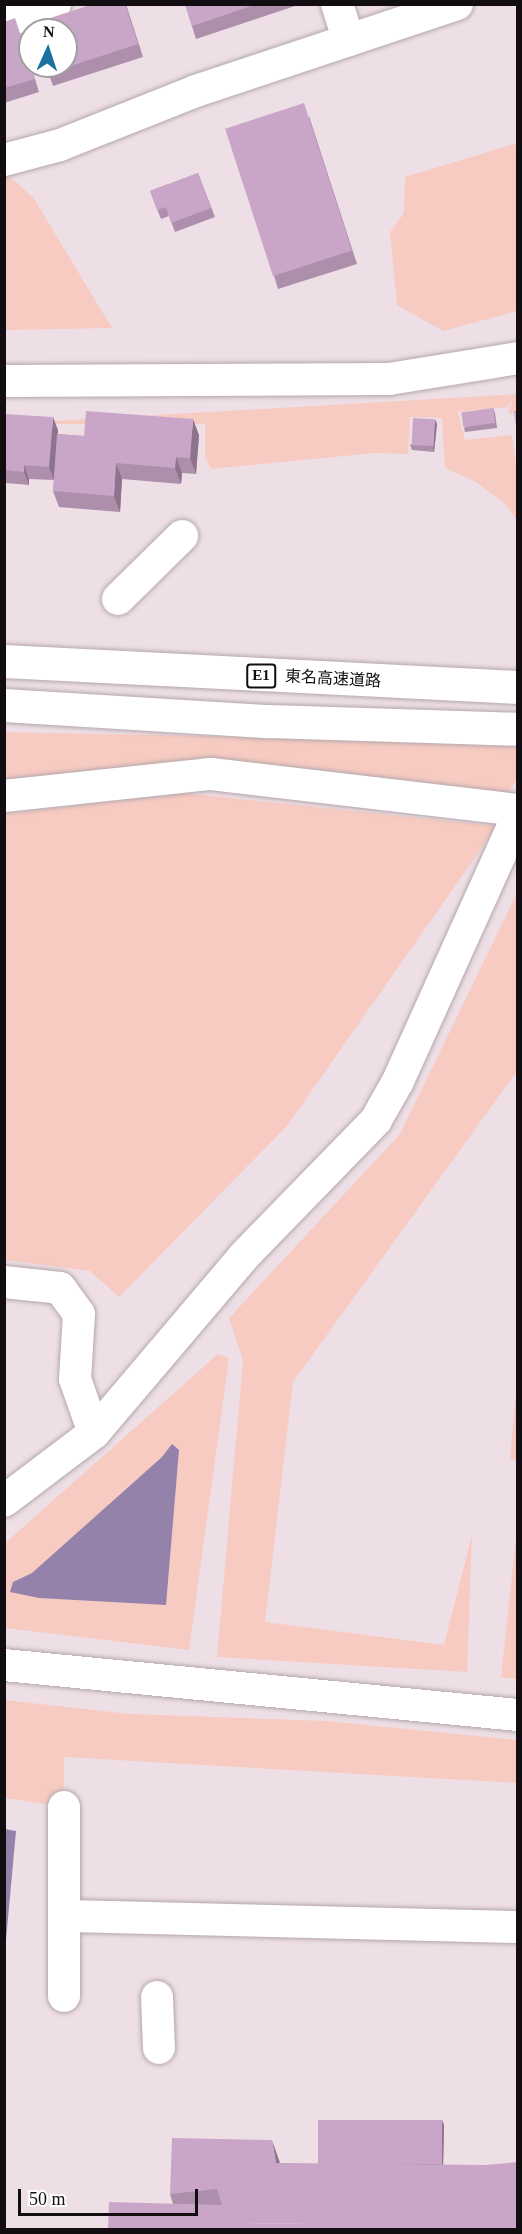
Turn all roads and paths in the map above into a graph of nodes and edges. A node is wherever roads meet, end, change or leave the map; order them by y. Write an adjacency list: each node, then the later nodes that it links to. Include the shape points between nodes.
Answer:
1 (55, 4): 4 (street)
2 (337, 4): 5 (street)
3 (457, 4): 5 (street)
4 (4, 22)
5 (349, 40): 6 (street, via 196,91 60,145)
6 (4, 160)
7 (518, 358): 8 (street, via 388,379)
8 (4, 381)
9 (182, 536): 10 (street)
10 (118, 599)
11 (4, 661): 12 (highway, 東名高速道路 / E1)
12 (518, 687)
13 (4, 705): 14 (highway, via 269,721)
14 (518, 729)
15 (4, 796): 16 (street, via 211,774)
16 (518, 810)
17 (518, 815): 19 (street, via 398,1081 376,1120 243,1257)
18 (4, 1282): 19 (street, via 60,1288 79,1314 75,1378)
19 (94, 1433): 20 (street)
20 (4, 1501)
21 (4, 1665): 22 (street)
22 (518, 1715)
23 (64, 1807): 24 (street)
24 (65, 1916): 25 (street); 26 (street)
25 (518, 1927)
26 (64, 1996)
27 (157, 1997): 28 (street)
28 (159, 2048)

